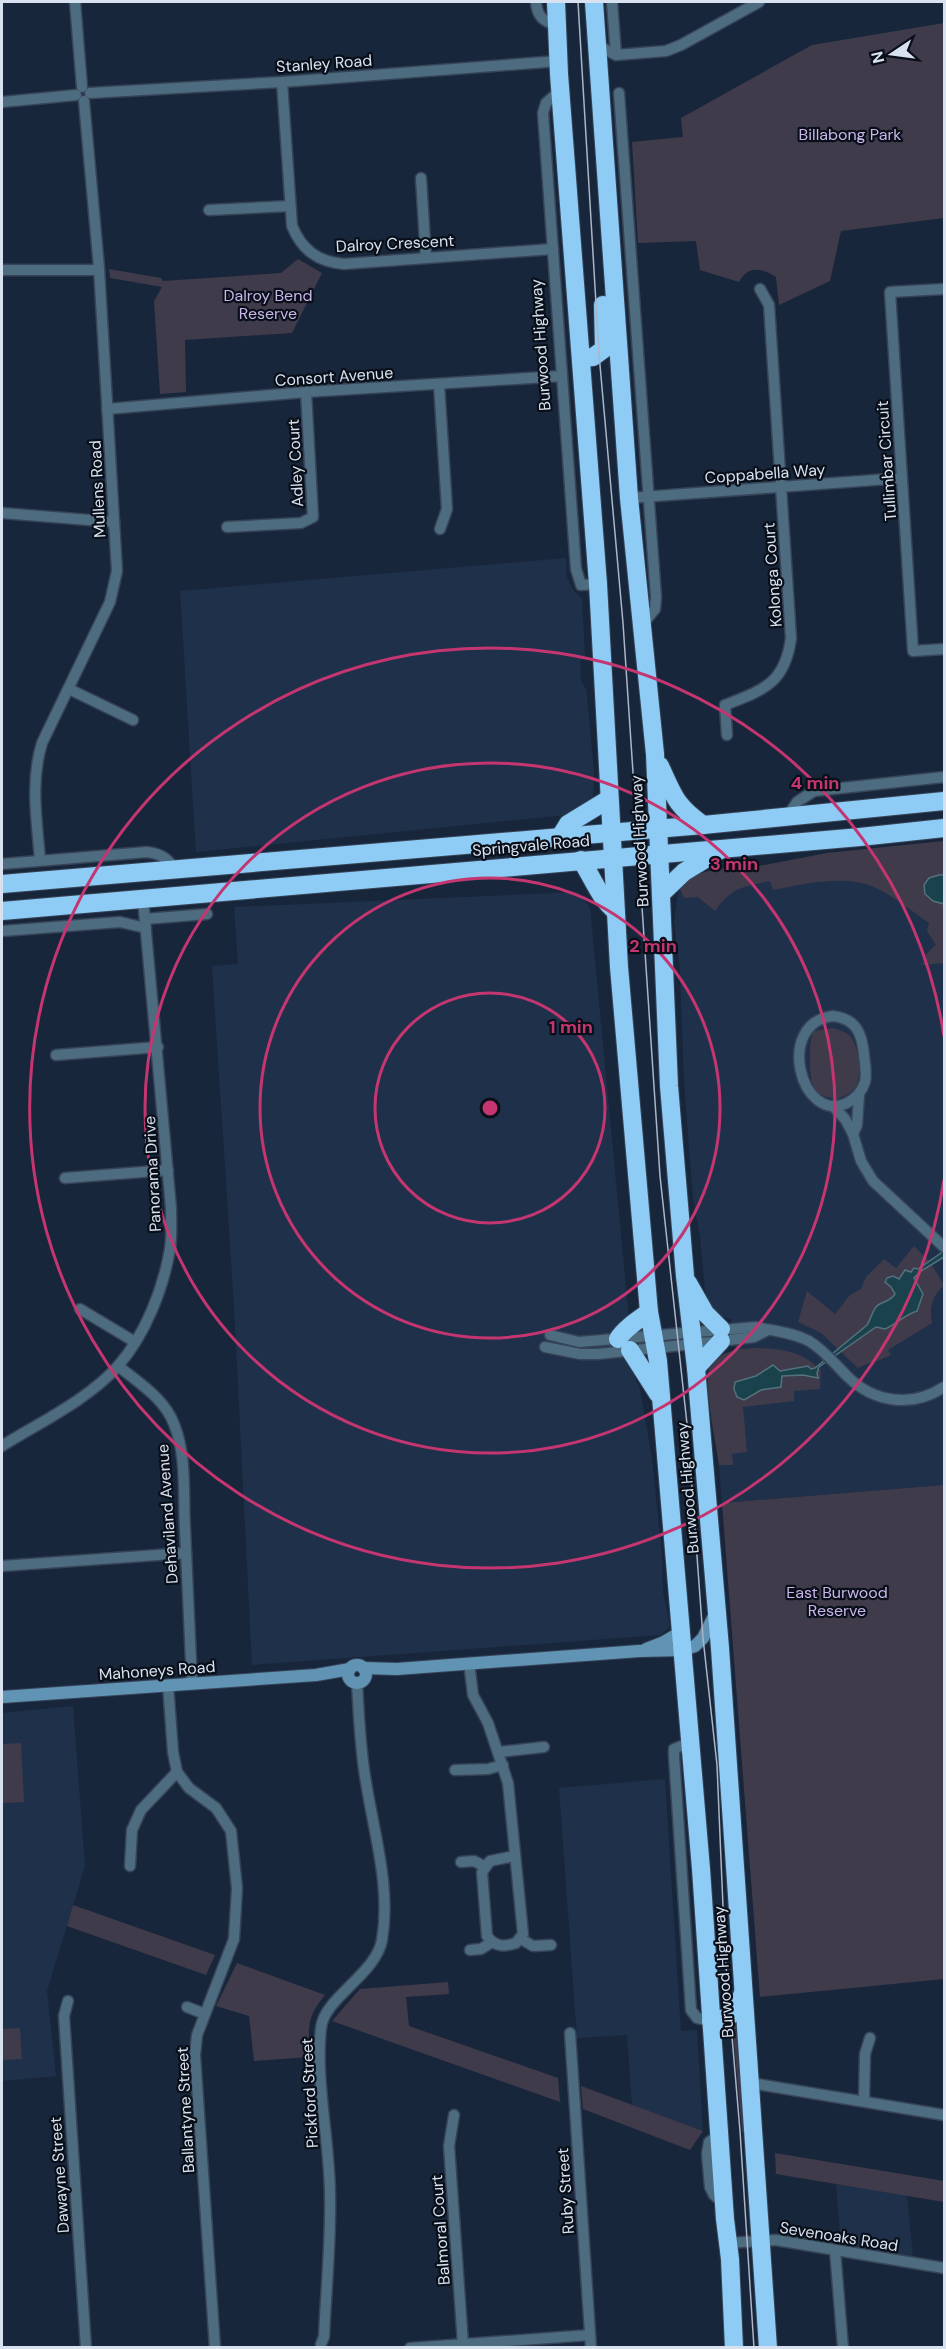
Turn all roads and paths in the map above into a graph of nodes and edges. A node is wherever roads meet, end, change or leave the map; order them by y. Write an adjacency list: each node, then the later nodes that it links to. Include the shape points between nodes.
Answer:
1 (75, 2): 15 (street, Mullens Road)
2 (536, 2): 7 (street, via 542,18)
3 (556, 2): 7 (highway, Burwood Highway)
4 (594, 2): 8 (highway, Burwood Highway)
5 (612, 2): 9 (street)
6 (755, 2): 9 (street, via 666,51)
7 (557, 25): 10 (highway, Burwood Highway)
8 (596, 42): 9 (street); 11 (highway, Burwood Highway)
9 (616, 55): 11 (street)
10 (559, 61): 12 (street, Stanley Road); 13 (highway, Burwood Highway)
11 (599, 75): 17 (highway, Burwood Highway)
12 (282, 82): 15 (street, Stanley Road); 20 (street, Dalroy Crescent)
13 (561, 90): 22 (street, Burwood Highway, via 546,103 543,113); 29 (highway, Burwood Highway)
14 (619, 93): 18 (street)
15 (83, 94): 16 (street, Stanley Road); 25 (street, Mullens Road)
16 (2, 102)
17 (602, 126): 18 (street); 26 (highway, Burwood Highway)
18 (623, 153): 36 (street)
19 (421, 178): 23 (street)
20 (290, 206): 21 (street); 23 (street, Dalroy Crescent, via 292,226 307,251 333,263)
21 (209, 210)
22 (553, 249): 23 (street, Dalroy Crescent); 30 (street, Burwood Highway)
23 (426, 258)
24 (2, 270): 25 (street)
25 (99, 270): 33 (street, Mullens Road)
26 (614, 280): 29 (highway, via 603,293 604,349 593,357); 37 (highway, Burwood Highway)
27 (760, 289): 35 (street, via 769,305)
28 (945, 289): 34 (street, Tullimbar Circuit, via 890,292)
29 (581, 358): 42 (highway, Burwood Highway)
30 (562, 376): 31 (street, Consort Avenue); 42 (street, Burwood Highway, via 576,569)
31 (439, 384): 32 (street, Consort Avenue); 41 (street, via 447,508)
32 (306, 393): 33 (street, Consort Avenue); 40 (street, Adley Court, via 313,518 300,523)
33 (107, 409): 39 (street, Mullens Road)
34 (902, 478): 35 (street, Coppabella Way); 44 (street, Tullimbar Circuit, via 913,651)
35 (781, 486): 36 (street, Coppabella Way); 47 (street, Kolonga Court, via 791,628 786,662 768,686 725,705)
36 (648, 496): 37 (street, Coppabella Way); 43 (street, via 657,604)
37 (629, 498): 43 (highway, Burwood Highway)
38 (2, 513): 39 (street)
39 (114, 522): 45 (street, Mullens Road, via 117,571 112,595)
40 (227, 527)
41 (440, 529)
42 (590, 585): 50 (highway, Burwood Highway)
43 (642, 625): 48 (highway, Burwood Highway)
44 (945, 649)
45 (69, 689): 46 (street); 63 (street, Mullens Road, via 42,743 35,772)
46 (133, 720)
47 (728, 735)
48 (655, 754): 54 (highway, via 675,801); 56 (highway, Burwood Highway)
49 (945, 777): 53 (street, via 814,791 797,802)
50 (609, 799): 58 (highway, Burwood Highway); 59 (highway, via 568,824)
51 (945, 801): 52 (highway, Springvale Road)
52 (901, 807): 53 (highway, Springvale Road); 57 (highway, via 906,822)
53 (787, 817): 54 (highway, Springvale Road)
54 (703, 825): 56 (highway, Springvale Road)
55 (945, 828): 57 (highway, Springvale Road)
56 (658, 829): 58 (highway, Springvale Road); 61 (highway, Burwood Highway)
57 (925, 830): 60 (highway, Springvale Road)
58 (610, 833): 59 (highway, Springvale Road); 62 (highway, Burwood Highway)
59 (560, 837): 66 (highway, Springvale Road)
60 (722, 849): 61 (highway, Springvale Road); 68 (highway, via 684,872)
61 (659, 854): 62 (highway, Springvale Road); 68 (highway, Burwood Highway)
62 (612, 858): 64 (highway, Springvale Road); 72 (highway, Burwood Highway)
63 (40, 860): 65 (street); 66 (street, via 147,852 163,856)
64 (581, 860): 69 (highway, Springvale Road); 72 (highway, via 602,899)
65 (2, 864)
66 (175, 870): 67 (highway, Springvale Road)
67 (2, 884)
68 (662, 893): 85 (highway, Burwood Highway, via 667,1058)
69 (143, 899): 70 (highway, Springvale Road); 75 (street, Panorama Drive)
70 (121, 901): 71 (highway, Springvale Road); 74 (street)
71 (2, 911)
72 (615, 911): 87 (highway, Burwood Highway)
73 (207, 914): 75 (street)
74 (107, 922): 75 (street); 76 (street)
75 (146, 924): 77 (street, Panorama Drive)
76 (2, 931)
77 (158, 1047): 78 (street); 82 (street, Panorama Drive)
78 (56, 1055)
79 (859, 1095): 80 (street); 80 (street, via 866,1074 861,1034 844,1018 823,1018 802,1038 801,1073 812,1094); 81 (street)
80 (833, 1106): 81 (street)
81 (853, 1134): 84 (street, via 861,1161 873,1181)
82 (168, 1170): 83 (street); 91 (street, Panorama Drive, via 170,1248 161,1286)
83 (65, 1178)
84 (941, 1243)
85 (684, 1276): 89 (highway); 90 (highway, Burwood Highway)
86 (80, 1309): 91 (street)
87 (649, 1312): 92 (highway, Burwood Highway); 93 (highway, via 624,1330)
88 (550, 1335): 93 (street, via 579,1342)
89 (721, 1335): 90 (street); 96 (highway); 97 (street, via 756,1327 799,1336 869,1393 894,1400 926,1397)
90 (692, 1338): 92 (street); 96 (highway, Burwood Highway)
91 (135, 1342): 95 (street, Panorama Drive)
92 (654, 1342): 93 (street); 93 (street); 98 (highway, Burwood Highway)
93 (624, 1345): 94 (street, via 580,1354); 98 (highway)
94 (545, 1347)
95 (118, 1366): 99 (street, Panorama Drive, via 88,1392); 100 (street, Dehaviland Avenue, via 155,1396 174,1424 181,1454)
96 (696, 1368): 102 (highway, Burwood Highway)
97 (945, 1387)
98 (660, 1398): 103 (highway, Burwood Highway)
99 (2, 1444)
100 (186, 1553): 101 (street); 108 (street, Dehaviland Avenue)
101 (2, 1566)
102 (717, 1610): 104 (main road, via 703,1638); 124 (highway, Burwood Highway)
103 (681, 1632): 104 (highway, Burwood Highway); 105 (main road, Mahoneys Road)
104 (683, 1650): 105 (main road, Mahoneys Road); 128 (highway, Burwood Highway)
105 (639, 1651): 106 (main road, Mahoneys Road)
106 (469, 1663): 107 (main road, Mahoneys Road); 112 (street, via 473,1695)
107 (357, 1676): 108 (main road, Mahoneys Road); 141 (street, Pickford Street, via 366,1782 380,1852 384,1910 381,1942 364,1972 324,2015 321,2026 330,2196)
108 (192, 1684): 109 (main road, Mahoneys Road)
109 (168, 1685): 110 (main road, Mahoneys Road); 115 (street)
110 (2, 1697)
111 (544, 1747): 112 (street)
112 (499, 1752): 113 (street)
113 (503, 1765): 114 (street); 116 (street, via 511,1800)
114 (455, 1770)
115 (177, 1772): 118 (street, via 141,1810 132,1830); 127 (street, Ballantyne Street, via 189,1788 216,1808 231,1832 237,1888 234,1939)
116 (514, 1856): 119 (street); 120 (street, via 523,1927)
117 (461, 1862): 119 (street, via 474,1861)
118 (130, 1866)
119 (484, 1866): 121 (street, via 486,1928)
120 (521, 1939): 121 (street, via 508,1946); 122 (street, via 533,1946)
121 (492, 1942): 123 (street)
122 (551, 1945)
123 (470, 1950)
124 (744, 1991): 128 (highway, via 734,2013); 131 (highway, Burwood Highway)
125 (68, 2001): 142 (street, Dawayne Street, via 64,2016)
126 (187, 2007): 127 (street)
127 (205, 2013): 143 (street, Ballantyne Street, via 195,2055)
128 (711, 2020): 136 (highway, Burwood Highway)
129 (570, 2033): 139 (street, Ruby Street)
130 (870, 2038): 132 (street, via 865,2054)
131 (751, 2083): 132 (street); 135 (highway, Burwood Highway)
132 (864, 2101): 134 (street)
133 (454, 2115): 140 (street, Balmoral Court, via 449,2146)
134 (945, 2115)
135 (761, 2241): 136 (street, Sevenoaks Road); 137 (street, Sevenoaks Road); 147 (highway, Burwood Highway)
136 (728, 2243): 146 (highway, Burwood Highway)
137 (835, 2250): 138 (street, Sevenoaks Road); 148 (street)
138 (945, 2268)
139 (590, 2335): 140 (street); 145 (street, Ruby Street)
140 (463, 2344): 144 (street)
141 (322, 2346)
142 (86, 2348)
143 (215, 2348)
144 (410, 2348)
145 (591, 2348)
146 (734, 2348)
147 (768, 2348)
148 (843, 2348)

